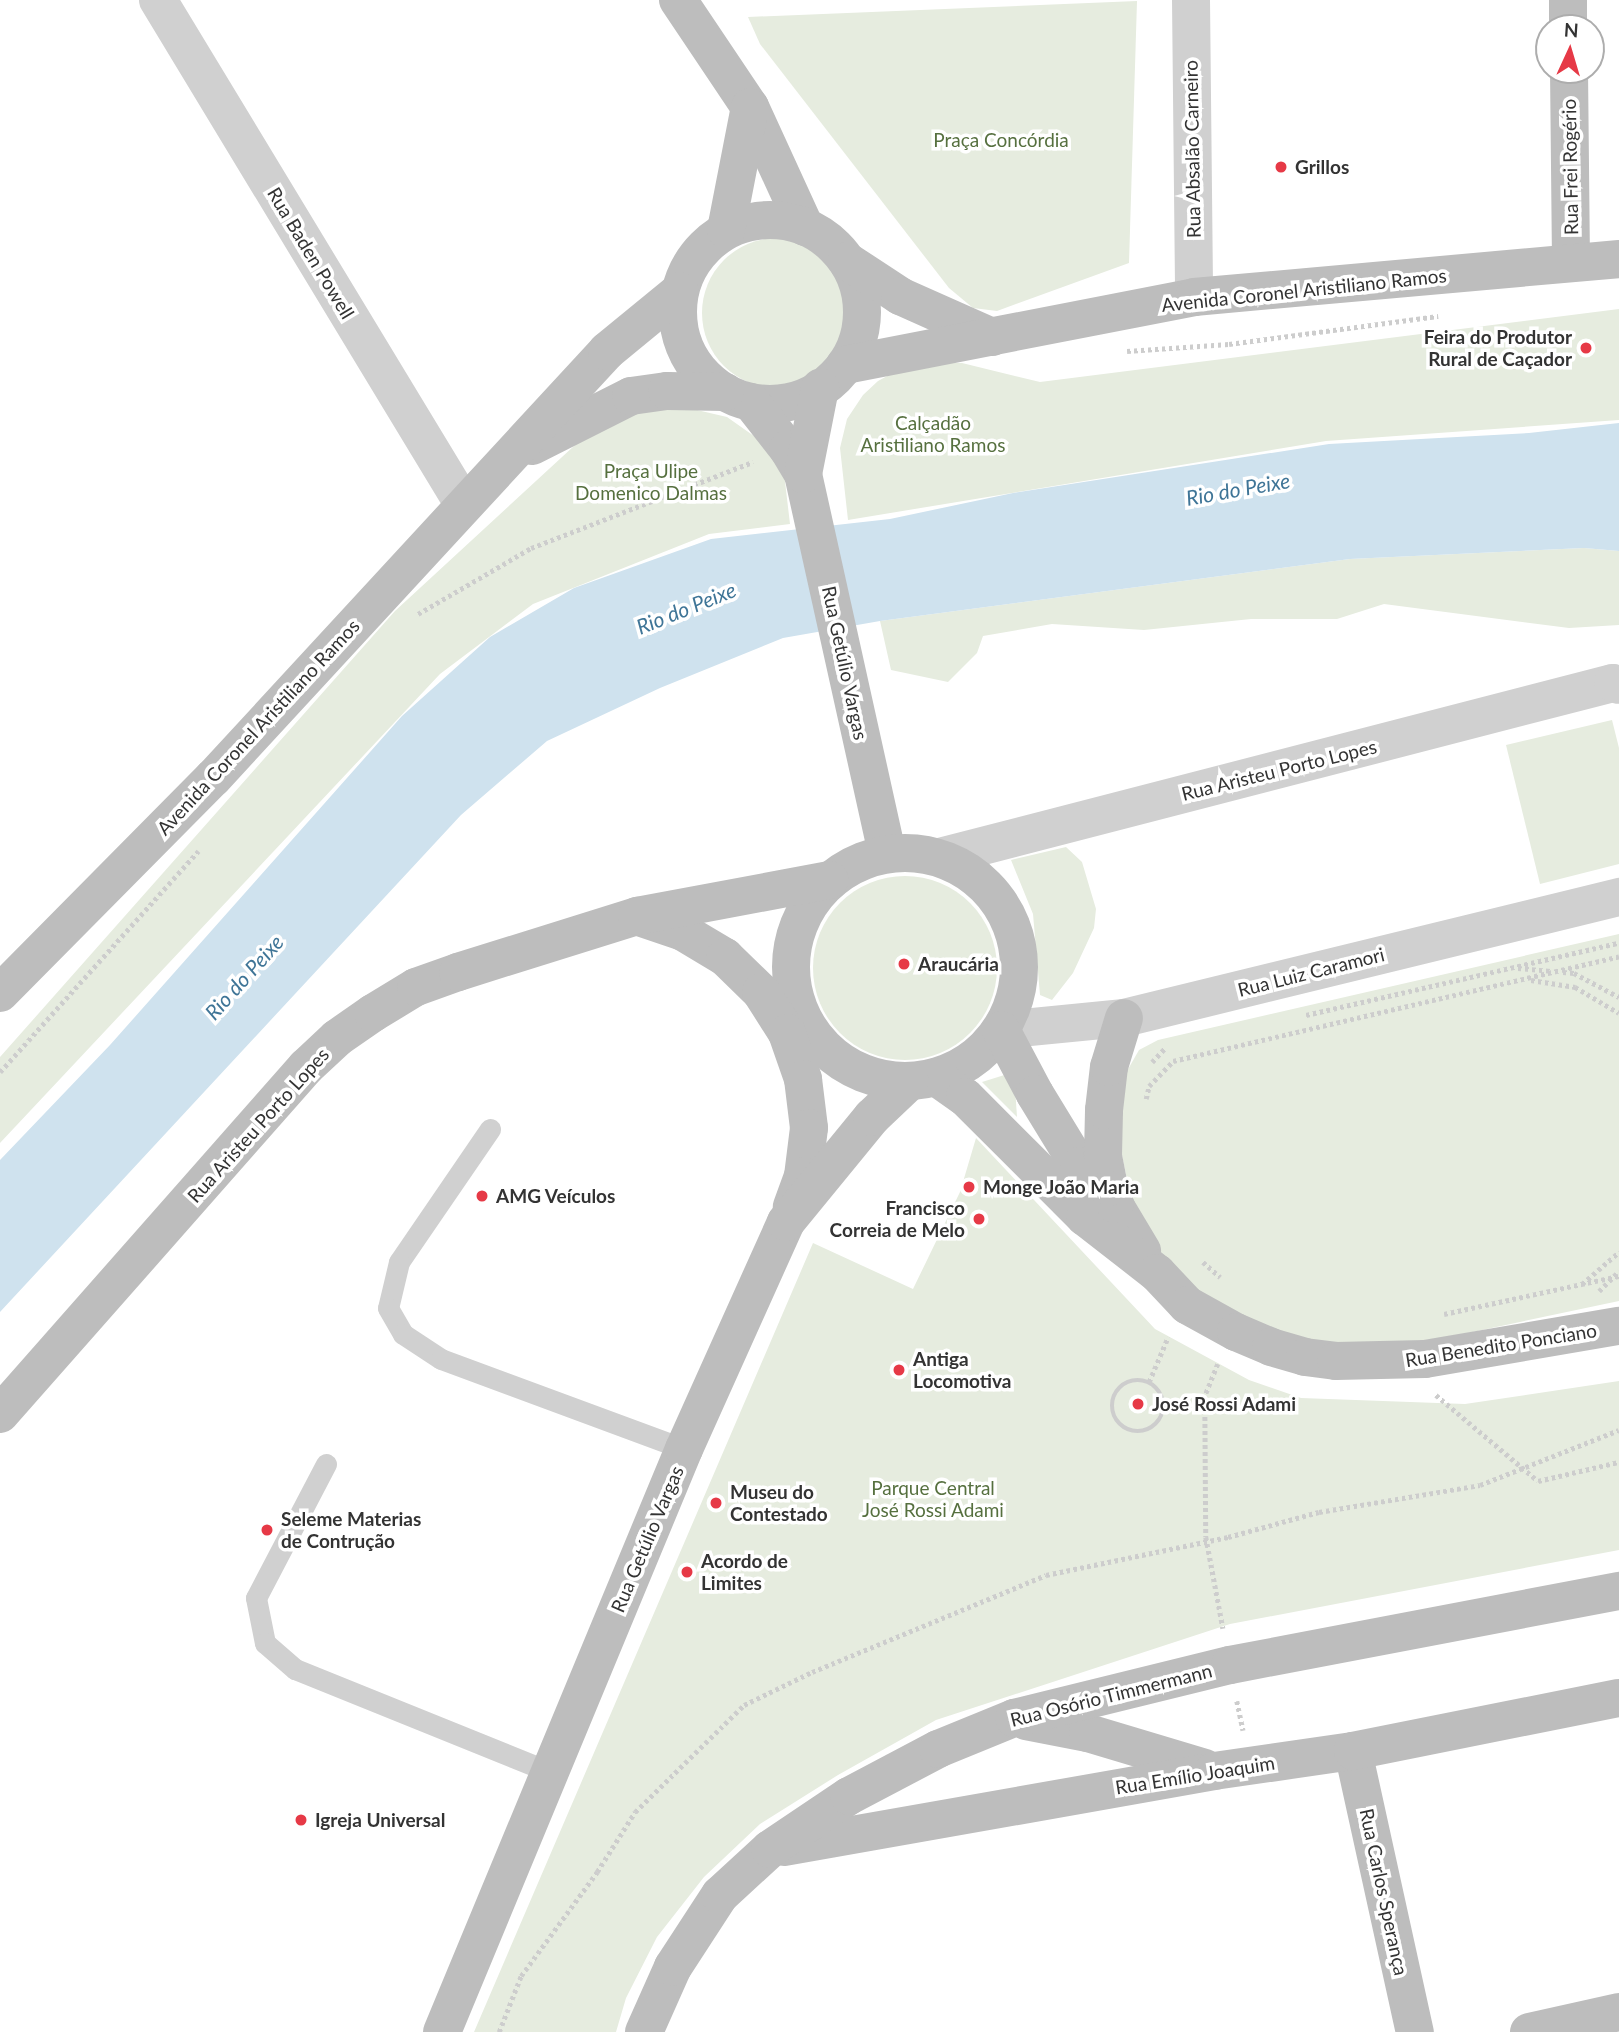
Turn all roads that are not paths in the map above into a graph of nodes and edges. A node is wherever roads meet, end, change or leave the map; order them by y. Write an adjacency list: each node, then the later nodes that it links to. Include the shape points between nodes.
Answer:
1 (158, 0): 19 (street, Rua Baden Powell)
2 (679, 0): 3 (street); 6 (main road)
3 (690, 0)
4 (1191, 0): 13 (street, Rua Absalão Carneiro)
5 (1569, 84): 11 (main road, Rua Frei Rogério)
6 (750, 107): 7 (main road); 8 (main road)
7 (805, 227): 8 (main road, via 779,220 752,221); 10 (main road, via 828,241)
8 (726, 230): 12 (main road, via 705,246 689,267)
9 (1617, 257): 11 (main road, Avenida Coronel Aristiliano Ramos)
10 (847, 261): 14 (main road, via 900,296); 15 (main road, via 858,286 862,313 858,341)
11 (1571, 263): 13 (main road, Avenida Coronel Aristiliano Ramos)
12 (680, 291): 16 (main road, via 677,318 684,348 701,373); 17 (main road, Avenida Coronel Aristiliano Ramos, via 607,351)
13 (1194, 297): 14 (main road, Avenida Coronel Aristiliano Ramos)
14 (992, 337): 15 (main road, Avenida Coronel Aristiliano Ramos)
15 (833, 377): 16 (main road, via 798,399 775,403); 18 (main road, Rua Getúlio Vargas)
16 (738, 397): 17 (main road, Avenida Coronel Aristiliano Ramos, via 667,391 631,396); 18 (main road, Rua Getúlio Vargas)
17 (511, 456): 19 (main road, Avenida Coronel Aristiliano Ramos)
18 (801, 476): 21 (main road, Rua Getúlio Vargas)
19 (464, 505): 26 (main road, Avenida Coronel Aristiliano Ramos, via 213,778)
20 (1619, 685): 22 (street, Rua Aristeu Porto Lopes)
21 (887, 853): 22 (main road); 23 (main road, via 856,862)
22 (940, 857): 28 (main road, via 968,870 990,890 1008,915 1018,943 1020,974 1014,1003)
23 (830, 880): 25 (main road, Rua Aristeu Porto Lopes); 29 (main road, via 808,903 795,931 790,962 793,993 804,1023 823,1048 848,1067 878,1078)
24 (1619, 897): 27 (street, Rua Luiz Caramori)
25 (637, 916): 32 (main road, via 683,932 725,957 761,992 787,1033 803,1079 808,1128 803,1176); 35 (main road, Rua Aristeu Porto Lopes, via 416,987 337,1038 306,1067)
26 (0, 993)
27 (1124, 1018): 28 (street, Rua Luiz Caramori); 31 (main road, via 1109,1066 1104,1110 1103,1155)
28 (1001, 1030): 29 (main road, via 972,1059); 31 (main road, Rua Benedito Ponciano, via 1079,1166)
29 (923, 1079): 32 (main road, Rua Getúlio Vargas, via 872,1117); 33 (main road, Rua Benedito Ponciano, via 965,1097 1085,1217)
30 (490, 1129): 36 (lane, via 399,1262 388,1308 403,1334 441,1359)
31 (1117, 1209): 33 (main road, Rua Benedito Ponciano)
32 (786, 1222): 36 (main road, Rua Getúlio Vargas)
33 (1157, 1273): 34 (main road, Rua Benedito Ponciano, via 1187,1305 1236,1332 1305,1357 1336,1361 1425,1360)
34 (1613, 1309)
35 (0, 1414)
36 (684, 1449): 43 (main road, Rua Getúlio Vargas)
37 (326, 1464): 43 (lane, via 256,1598 265,1643 295,1669)
38 (1619, 1591): 40 (main road, Rua Osório Timmermann, via 1230,1665)
39 (1619, 1698): 41 (main road, Rua Emílio Joaquim)
40 (1014, 1718): 42 (main road, via 1088,1733); 44 (main road, Rua Osório Timmermann, via 938,1749 849,1796)
41 (1353, 1751): 42 (main road, Rua Emílio Joaquim); 48 (main road, Rua Carlos Sperança)
42 (1214, 1771): 44 (main road, Rua Emílio Joaquim)
43 (550, 1772): 46 (main road, Rua Getúlio Vargas)
44 (771, 1849): 47 (main road, Rua Osório Timmermann, via 720,1895 673,1967)
45 (1619, 2012): 49 (main road)
46 (442, 2032)
47 (644, 2032)
48 (1415, 2032)
49 (1529, 2032)

